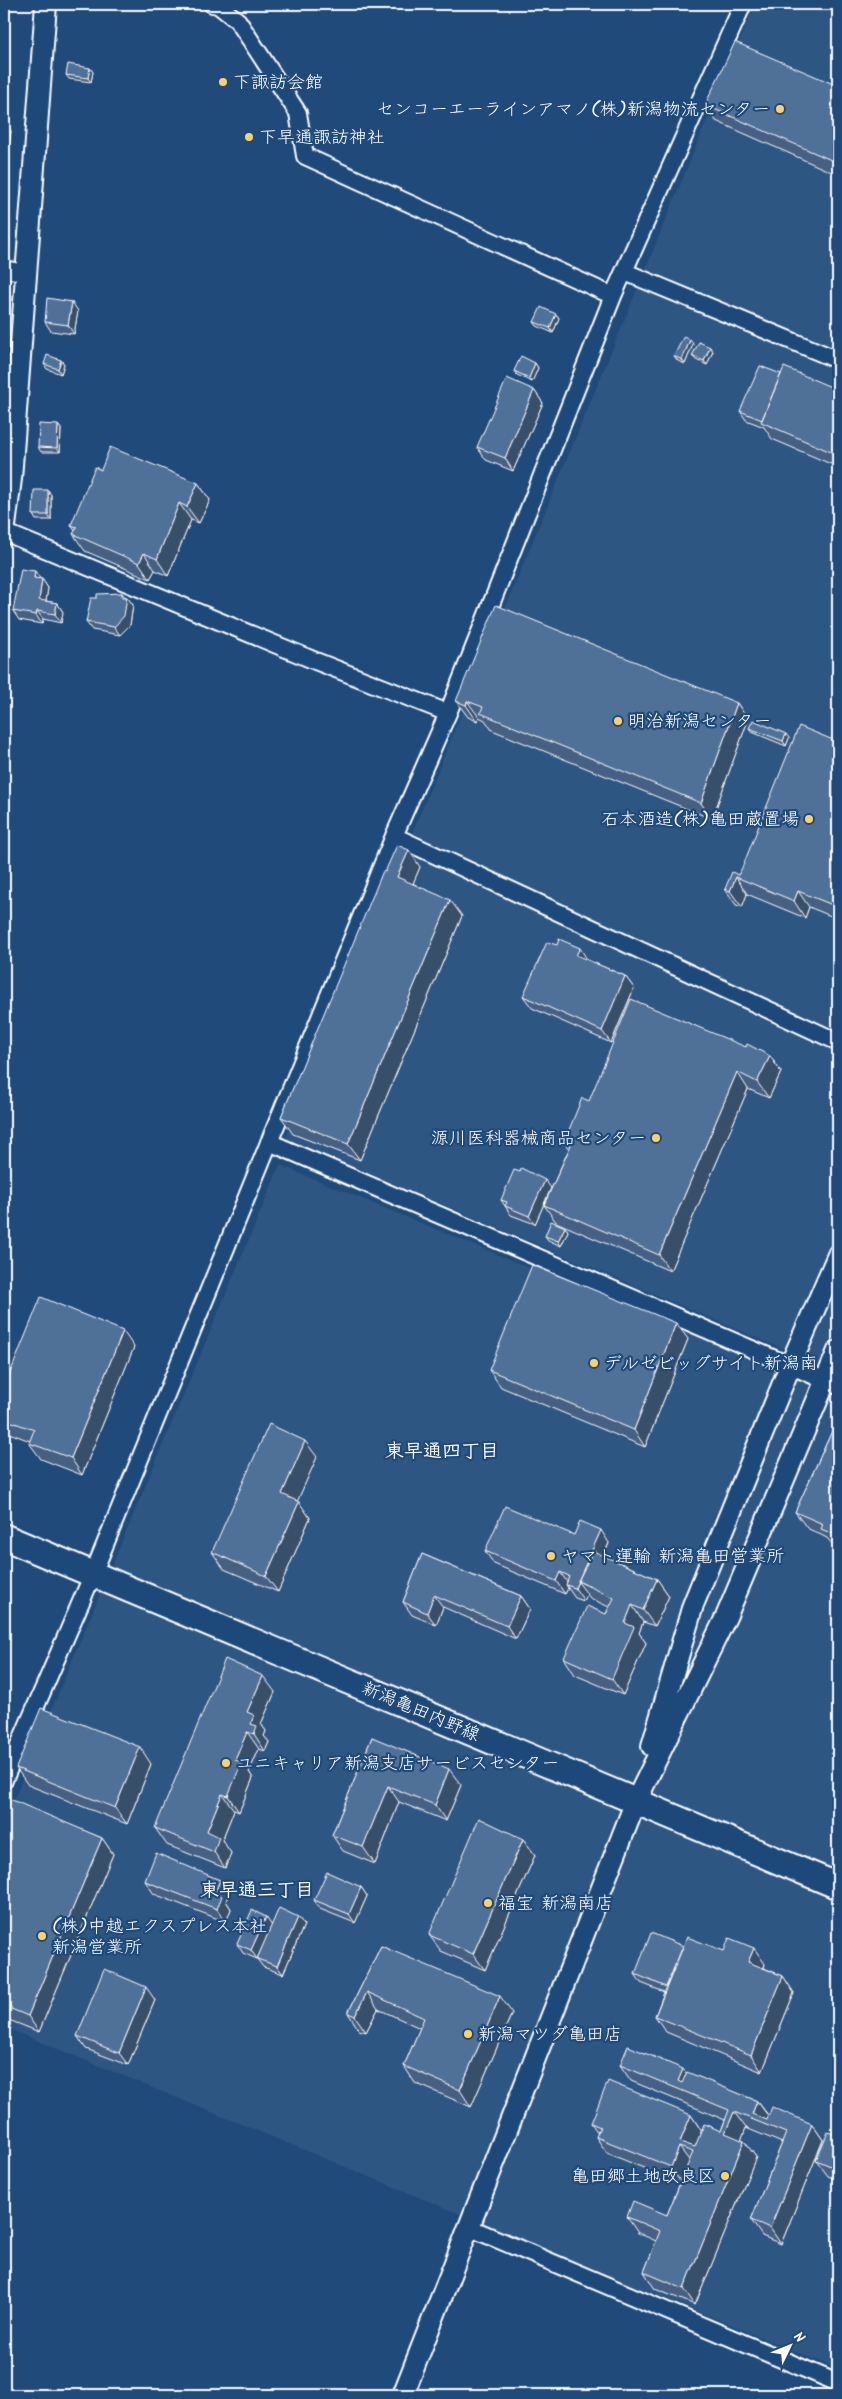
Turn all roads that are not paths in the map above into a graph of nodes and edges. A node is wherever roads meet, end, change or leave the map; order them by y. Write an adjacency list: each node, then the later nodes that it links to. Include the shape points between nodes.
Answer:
1 (46, 4): 6 (street)
2 (212, 4): 7 (street, via 238,21 298,113 305,156)
3 (743, 4): 5 (street)
4 (4, 269): 6 (street)
5 (625, 272): 7 (street); 8 (street)
6 (26, 273): 9 (street)
7 (613, 296): 10 (street)
8 (838, 360)
9 (4, 533): 10 (street)
10 (448, 713): 11 (street)
11 (394, 836): 12 (street); 13 (street)
12 (838, 1042)
13 (269, 1142): 16 (street); 19 (street)
14 (838, 1255): 16 (street)
15 (838, 1351): 17 (street)
16 (790, 1366): 17 (street); 21 (street, via 693,1605)
17 (832, 1384): 21 (street, via 726,1617)
18 (4, 1537): 19 (main road, 新潟亀田内野線)
19 (93, 1574): 20 (street); 21 (main road, 新潟亀田内野線)
20 (4, 1780)
21 (636, 1801): 22 (main road, 新潟亀田内野線); 23 (street)
22 (838, 1886)
23 (468, 2227): 24 (street); 25 (street)
24 (838, 2383)
25 (403, 2395)

